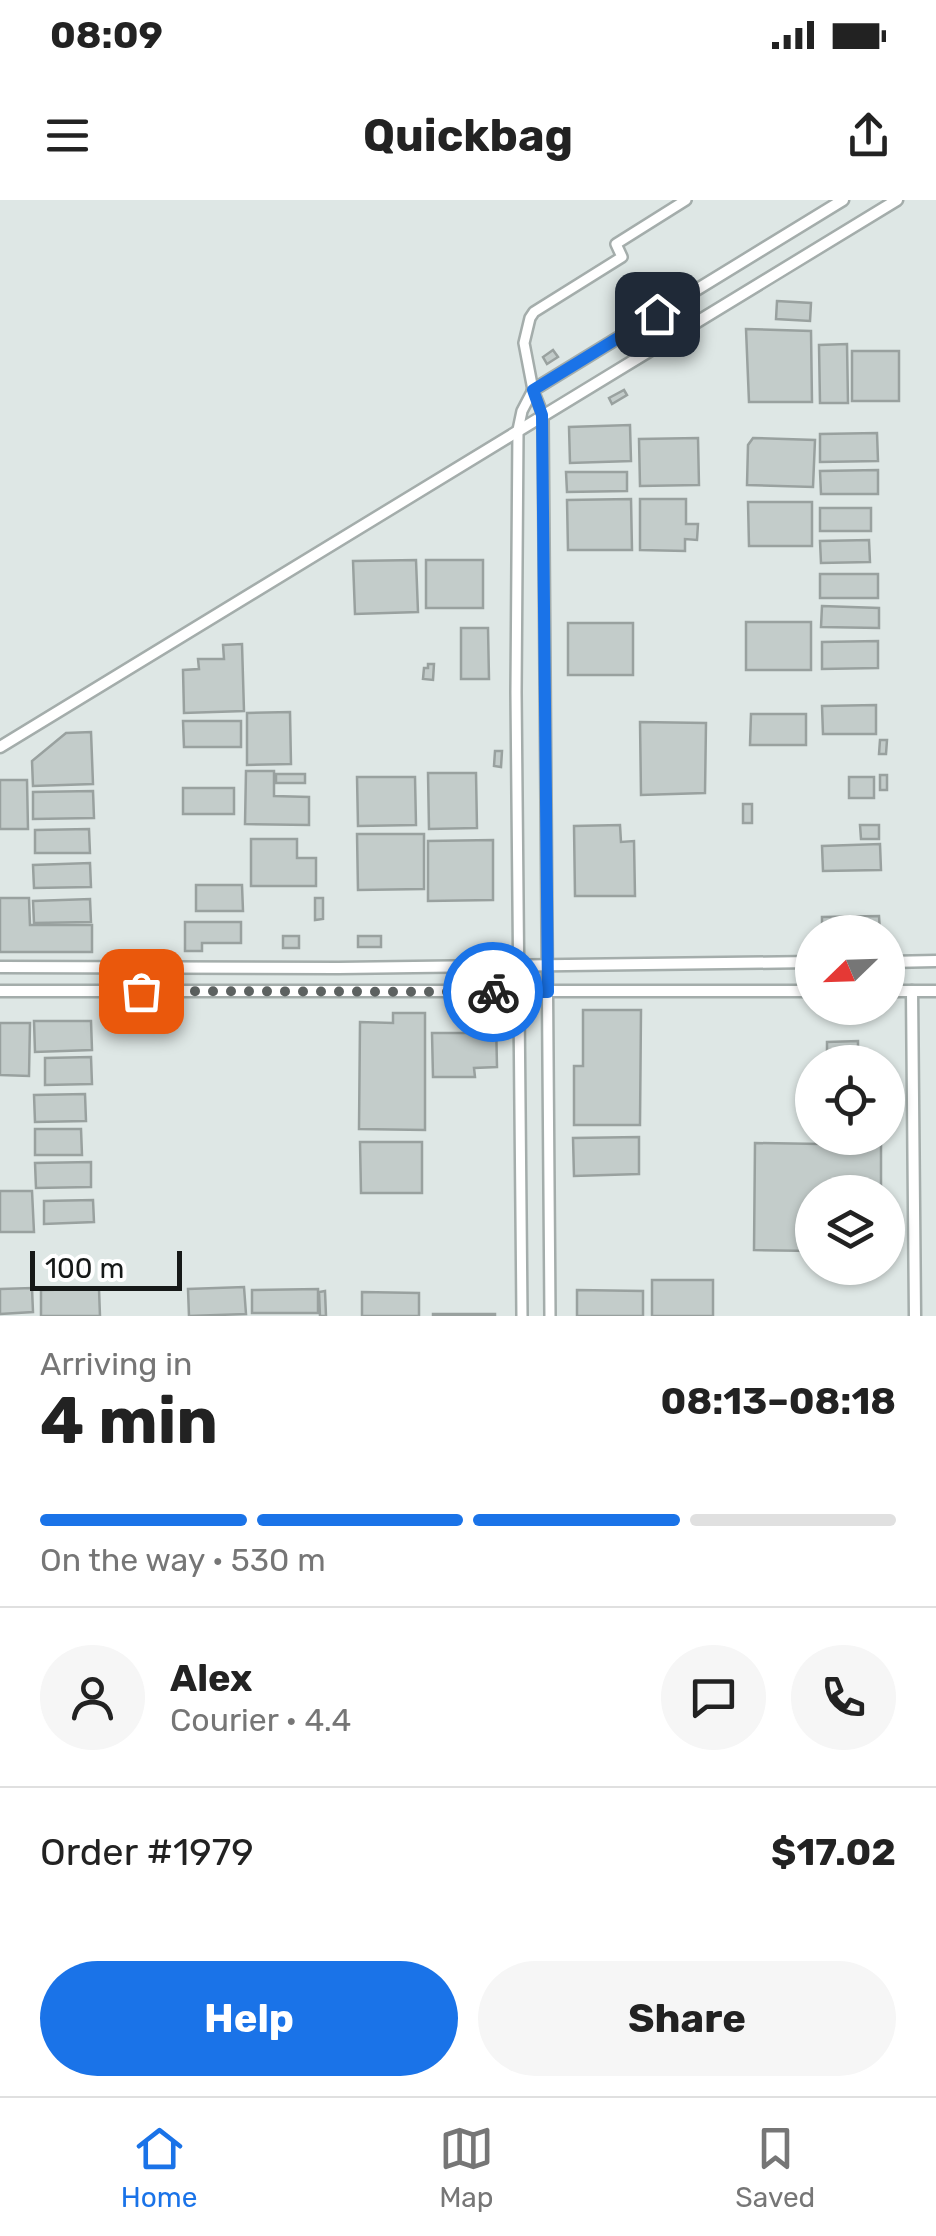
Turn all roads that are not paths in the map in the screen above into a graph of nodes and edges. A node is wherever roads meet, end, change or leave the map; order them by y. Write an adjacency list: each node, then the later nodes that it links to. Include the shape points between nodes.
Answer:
1 (686, 200): 4 (street, via 616,244 622,257 534,312 524,332)
2 (843, 200): 4 (street)
3 (897, 200): 5 (street)
4 (533, 390): 5 (street); 6 (street)
5 (542, 415): 6 (street); 12 (street)
6 (518, 430): 7 (street); 11 (street)
7 (0, 747)
8 (936, 961): 10 (street)
9 (795, 962): 12 (street)
10 (905, 962)
11 (519, 966): 12 (street); 13 (street); 19 (street)
12 (547, 966): 20 (street)
13 (0, 967)
14 (936, 990): 18 (street)
15 (0, 991): 19 (street)
16 (795, 991): 20 (street)
17 (905, 991): 18 (street)
18 (912, 991): 23 (street)
19 (519, 992): 20 (street); 21 (street)
20 (548, 992): 22 (street)
21 (522, 1316)
22 (550, 1316)
23 (915, 1316)

